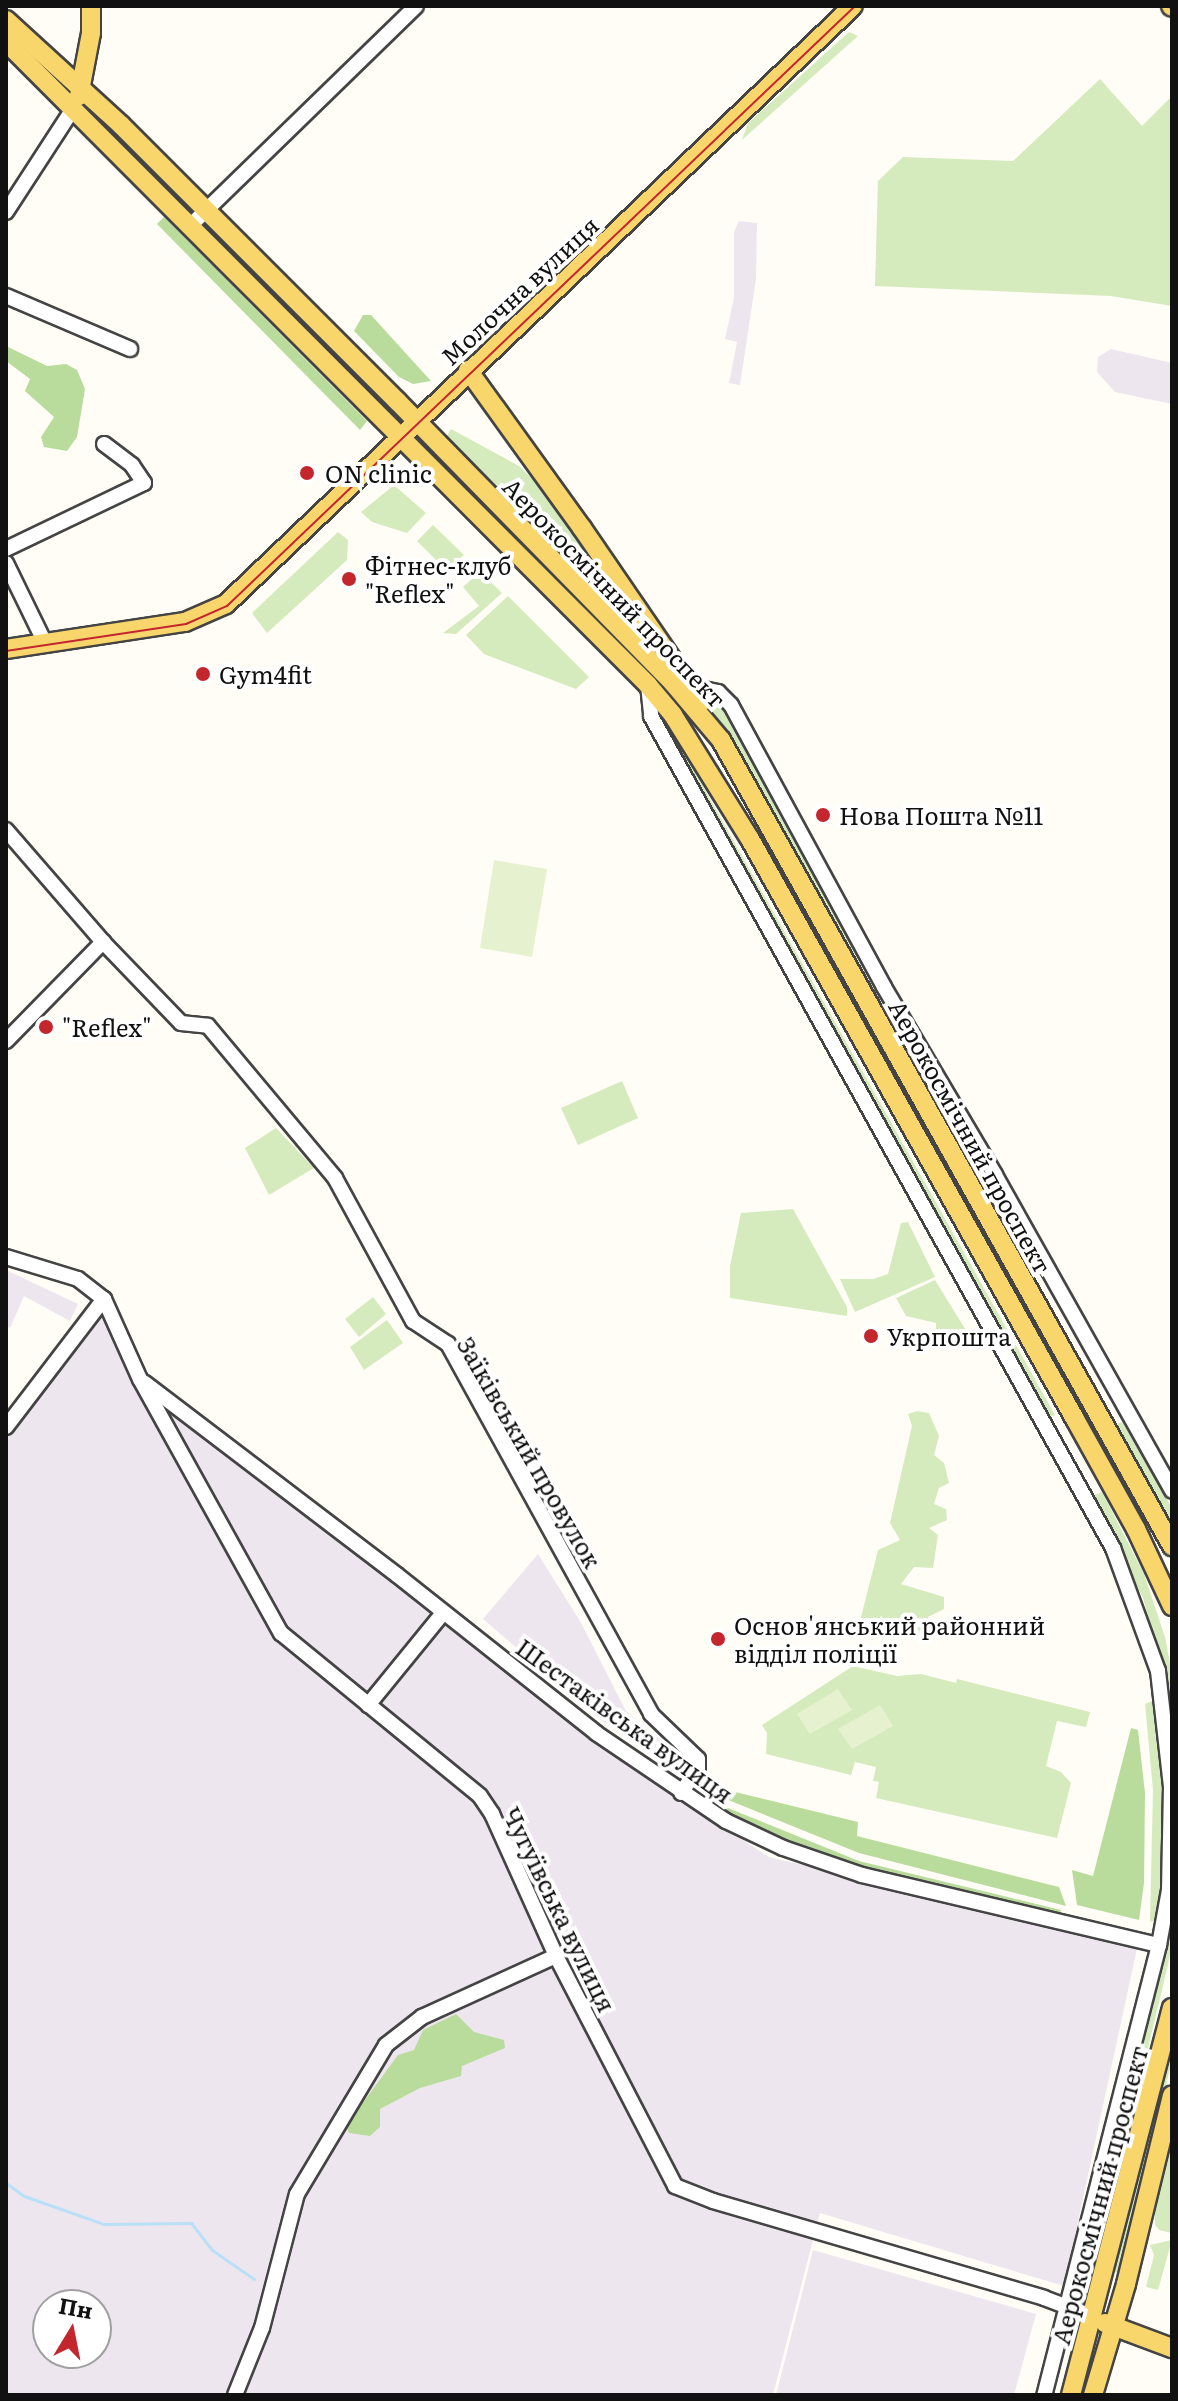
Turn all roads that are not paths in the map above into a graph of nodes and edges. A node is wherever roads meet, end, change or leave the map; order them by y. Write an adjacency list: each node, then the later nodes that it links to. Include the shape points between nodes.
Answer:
1 (91, 6): 6 (main road)
2 (416, 6): 10 (street)
3 (853, 6): 15 (main road, Молочна вулиця)
4 (6, 20): 7 (main road, Аерокосмічний проспект)
5 (6, 42): 8 (main road, Аерокосмічний проспект)
6 (88, 52): 7 (main road); 9 (main road)
7 (82, 89): 8 (main road); 9 (main road, Аерокосмічний проспект)
8 (73, 109): 11 (street); 12 (main road, Аерокосмічний проспект)
9 (103, 109): 10 (main road, Аерокосмічний проспект)
10 (206, 209): 12 (street); 16 (main road, Аерокосмічний проспект)
11 (6, 212)
12 (190, 226): 17 (main road, Аерокосмічний проспект)
13 (6, 296): 14 (street)
14 (130, 349)
15 (468, 370): 16 (main road, Молочна вулиця); 21 (main road)
16 (417, 421): 17 (main road, Молочна вулиця); 22 (main road, Аерокосмічний проспект)
17 (400, 437): 23 (main road, Молочна вулиця, via 219,609 185,622); 26 (main road, Аерокосмічний проспект)
18 (104, 444): 19 (street, via 132,465 144,483)
19 (6, 549)
20 (6, 563): 23 (street)
21 (647, 621): 22 (main road, via 649,643); 25 (main road)
22 (632, 642): 25 (main road, Аерокосмічний проспект)
23 (45, 643): 24 (main road)
24 (6, 649)
25 (682, 684): 34 (street, via 718,692 731,705 884,987); 35 (main road, Аерокосмічний проспект, via 721,740)
26 (648, 685): 36 (main road, Аерокосмічний проспект, via 699,752 750,839 1111,1483); 40 (street, via 651,716 1087,1499 1129,1585 1158,1671 1171,1786 1169,1890)
27 (6, 830): 28 (street, Заїківський провулок)
28 (103, 942): 29 (street); 39 (street, Заїківський провулок, via 181,1023 208,1026 335,1178 413,1321 448,1344 651,1714 698,1759 698,1768)
29 (6, 1041)
30 (6, 1257): 31 (street, via 78,1279)
31 (104, 1299): 32 (street, Чугуївська вулиця); 33 (street)
32 (140, 1379): 37 (street, Шестаківська вулиця); 38 (street, Чугуївська вулиця, via 281,1633)
33 (6, 1427)
34 (1172, 1491)
35 (1172, 1546)
36 (1172, 1606)
37 (443, 1613): 38 (street); 39 (street, Шестаківська вулиця)
38 (368, 1705): 41 (street, Чугуївська вулиця, via 480,1796)
39 (681, 1793): 40 (street, Шестаківська вулиця, via 783,1848 862,1875)
40 (1159, 1945): 44 (street)
41 (556, 1956): 44 (street, Чугуївська вулиця, via 675,2186); 48 (street, via 422,2017 386,2045 297,2194 262,2328)
42 (1172, 2008): 45 (main road, Аерокосмічний проспект)
43 (1172, 2096): 46 (main road, Аерокосмічний проспект)
44 (1069, 2306): 45 (street, Чугуївська вулиця); 49 (street)
45 (1092, 2316): 46 (main road); 50 (main road, Аерокосмічний проспект)
46 (1113, 2327): 47 (main road); 51 (main road, Аерокосмічний проспект)
47 (1172, 2348)
48 (235, 2395)
49 (1044, 2395)
50 (1071, 2395)
51 (1093, 2395)

